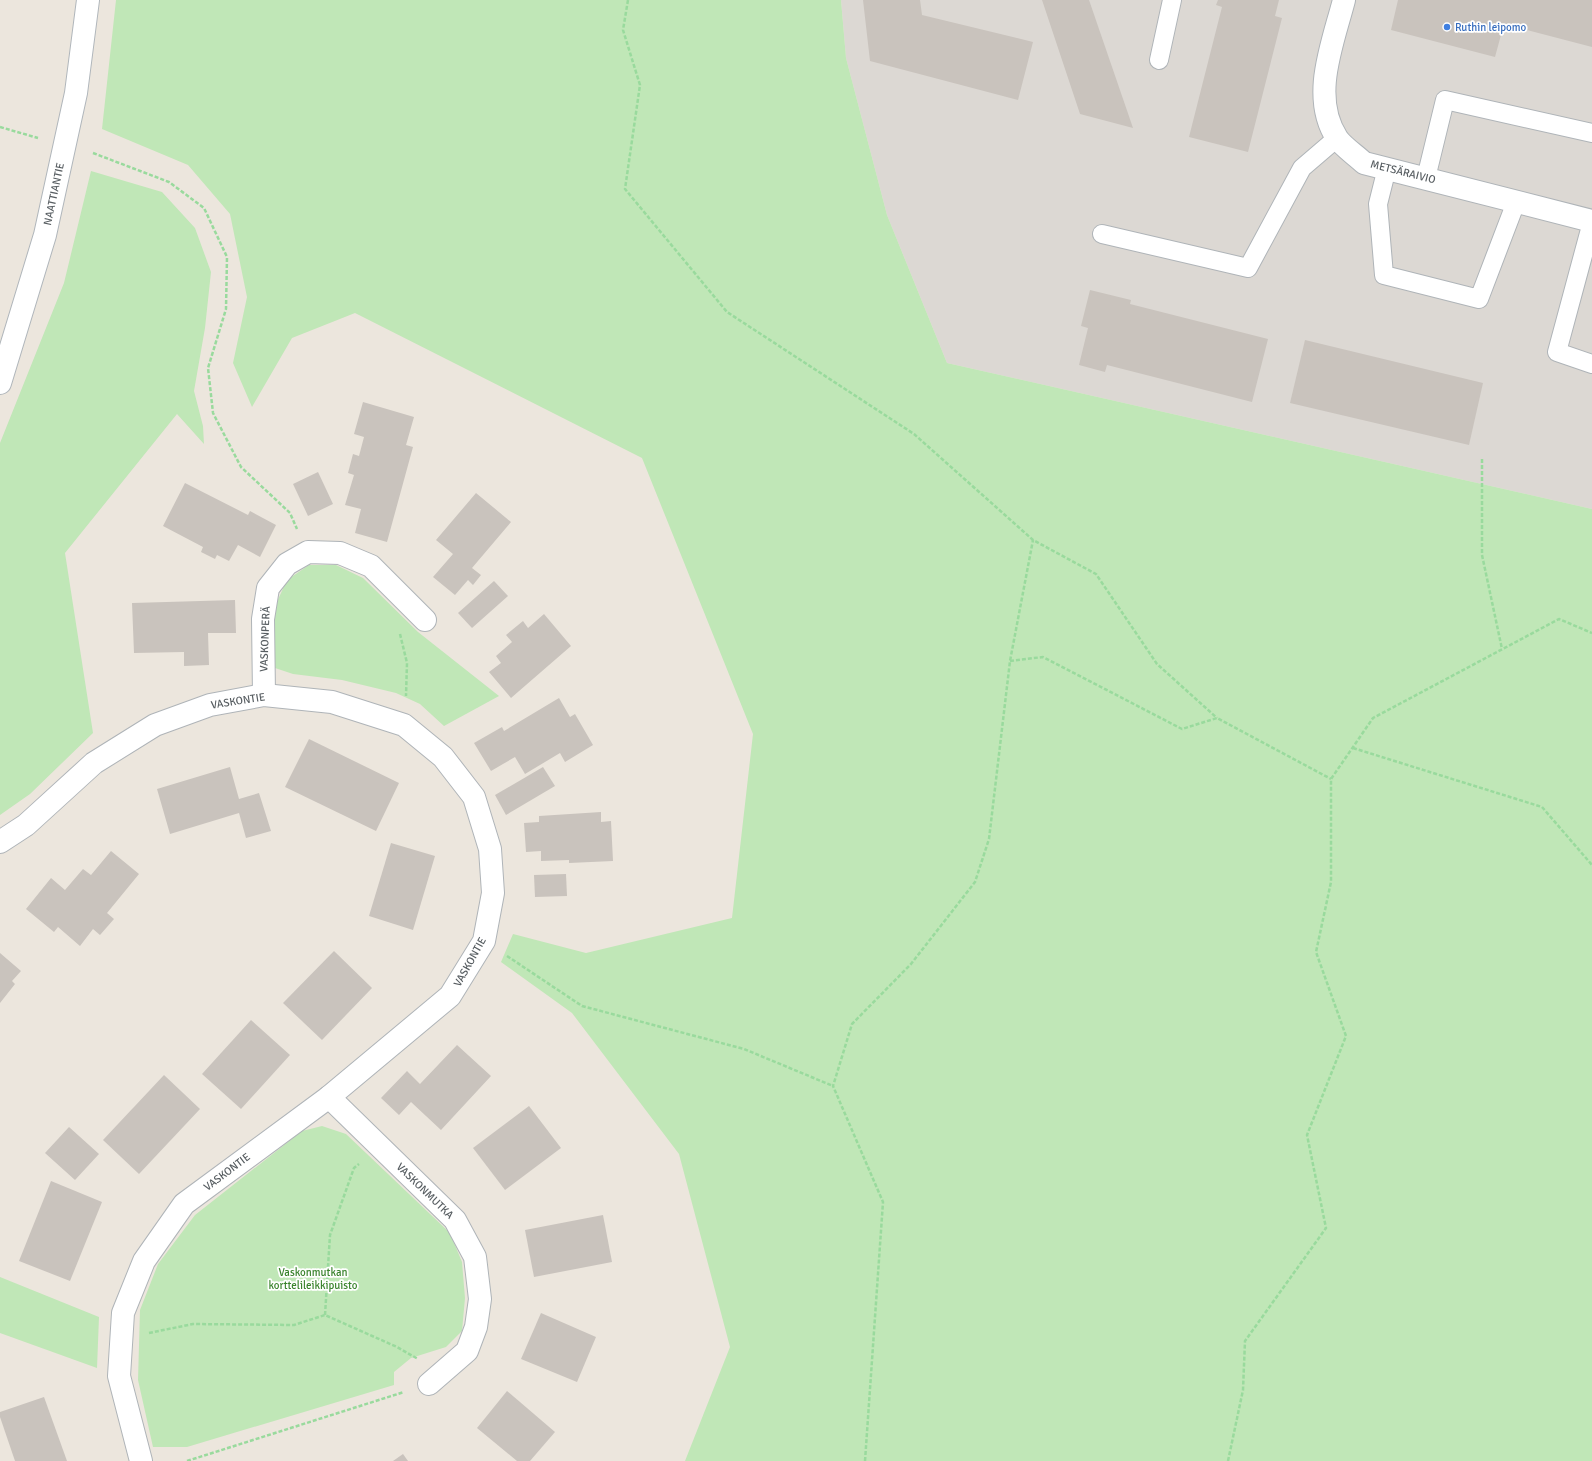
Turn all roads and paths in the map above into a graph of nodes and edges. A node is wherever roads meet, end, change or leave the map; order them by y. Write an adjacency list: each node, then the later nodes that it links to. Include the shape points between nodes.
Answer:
1 (88, 0): 17 (street, NAATTIANTIE, via 76,93 45,235)
2 (628, 0): 19 (path, via 623,30 640,85 625,190 727,312 914,434)
3 (1172, 0): 5 (lane)
4 (1344, 0): 9 (street, METSÄRAIVIO, via 1324,79 1325,110)
5 (1159, 60)
6 (0, 127): 8 (path)
7 (1592, 133): 12 (lane, via 1445,100)
8 (40, 138)
9 (1337, 138): 11 (street, METSÄRAIVIO, via 1364,163); 15 (lane, via 1302,168 1248,268)
10 (93, 153): 20 (path, via 169,182 204,208 227,257 226,309 208,368 213,413 241,467 290,513)
11 (1387, 168): 12 (street, METSÄRAIVIO); 13 (lane, via 1378,204 1384,275 1479,299)
12 (1426, 178): 13 (street, METSÄRAIVIO)
13 (1516, 202): 14 (street, METSÄRAIVIO)
14 (1592, 222): 16 (lane, via 1557,352)
15 (1102, 234)
16 (1592, 364)
17 (0, 383)
18 (1482, 459): 24 (path, via 1482,556)
19 (1033, 540): 25 (path); 27 (path, via 1096,574 1157,664)
20 (308, 552): 21 (street, via 340,553 371,566); 26 (street, VASKONPERÄ, via 287,564 268,588 263,619)
21 (426, 620)
22 (399, 633): 28 (path, via 407,663)
23 (1592, 633): 24 (path, via 1559,619)
24 (1502, 649): 29 (path, via 1373,718)
25 (1010, 661): 27 (path, via 1043,657 1182,729); 34 (path, via 990,839 975,882 911,964 852,1024)
26 (264, 695): 28 (street, VASKONTIE, via 332,702); 31 (street, VASKONTIE, via 210,705 155,725 94,764 26,826)
27 (1217, 718): 30 (path)
28 (404, 725): 33 (street, VASKONTIE, via 443,758 474,797 490,849 493,893)
29 (1353, 748): 30 (path); 32 (path, via 1542,807)
30 (1332, 779): 43 (path, via 1331,882 1316,952 1346,1036 1307,1134 1326,1228 1245,1341 1243,1390)
31 (0, 842)
32 (1592, 865)
33 (484, 941): 34 (path, via 582,1006 744,1049); 35 (street, VASKONTIE, via 450,996)
34 (833, 1086): 42 (path, via 883,1202)
35 (329, 1097): 36 (street, VASKONMUTKA); 38 (street, VASKONTIE, via 184,1204 144,1262 123,1313)
36 (380, 1147): 37 (path, via 354,1168 330,1235); 39 (street, VASKONMUTKA, via 455,1220 475,1257 480,1299 476,1327 467,1351)
37 (325, 1315): 38 (path, via 294,1326 193,1324); 39 (path, via 397,1347)
38 (121, 1338): 40 (street, VASKONTIE, via 119,1376)
39 (435, 1378): 41 (path)
40 (141, 1461)
41 (187, 1461)
42 (865, 1461)
43 (1228, 1461)

